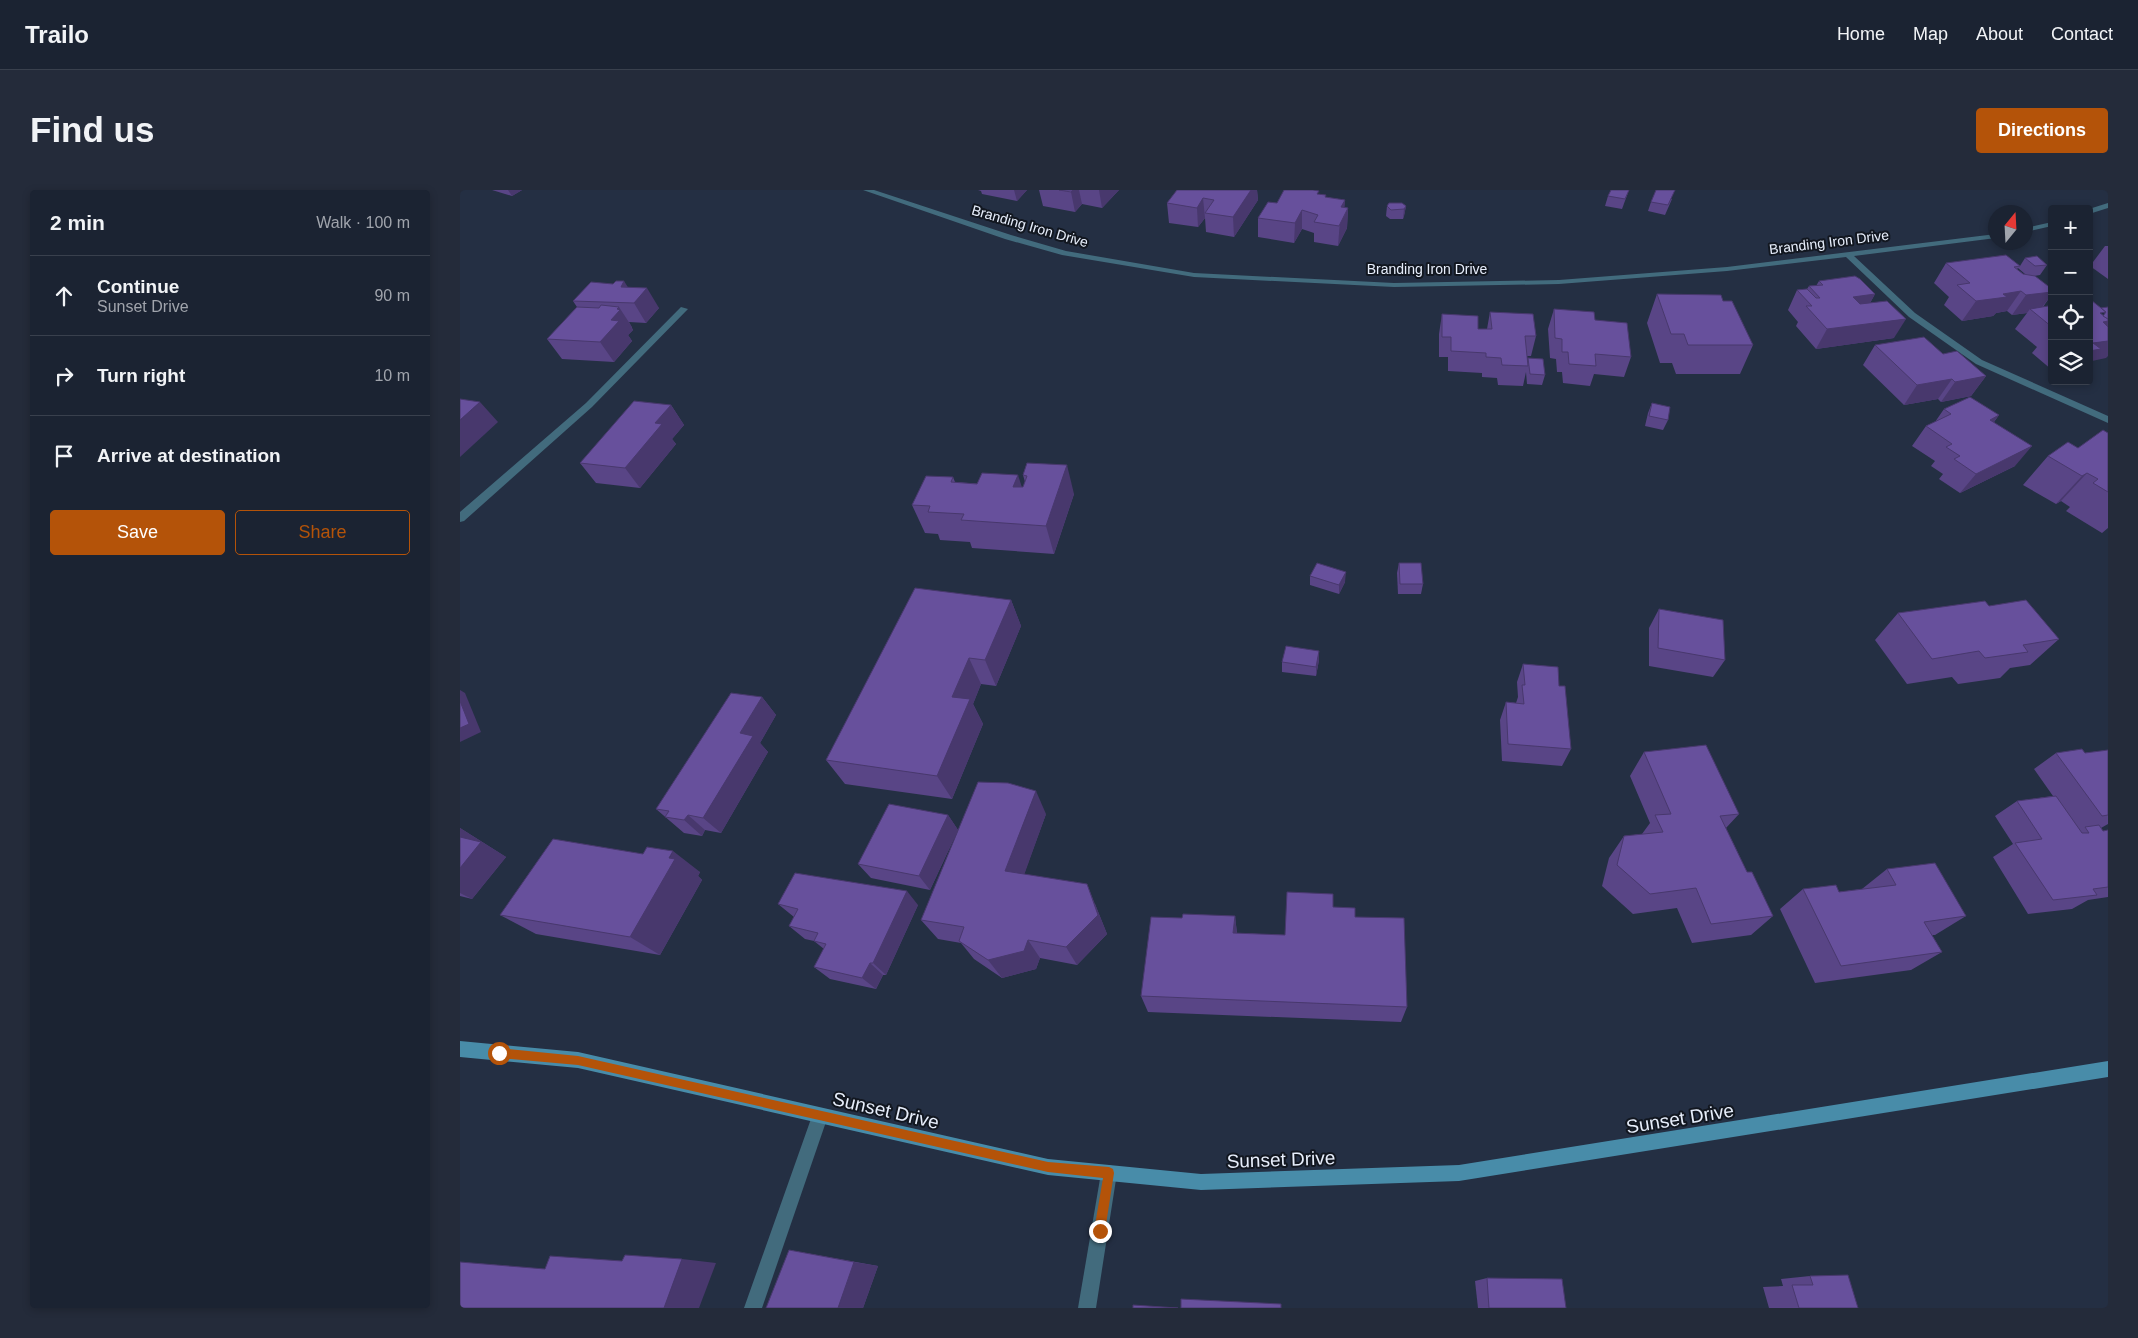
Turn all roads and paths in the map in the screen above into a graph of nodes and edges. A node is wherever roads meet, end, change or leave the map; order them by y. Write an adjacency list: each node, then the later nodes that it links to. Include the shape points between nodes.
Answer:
1 (867, 190): 7 (street, Branding Iron Drive, via 1065,253 1194,275 1394,285 1559,282 1727,269)
2 (2108, 205): 3 (street)
3 (2093, 211)
4 (2048, 225): 5 (street)
5 (2033, 228)
6 (1988, 237): 7 (street, Branding Iron Drive)
7 (1848, 254): 9 (street, via 1912,315 1979,362)
8 (684, 308): 10 (street, via 589,405)
9 (2108, 420)
10 (460, 518)
11 (460, 1049): 13 (main road, Sunset Drive, via 578,1060)
12 (2108, 1070): 14 (main road, Sunset Drive, via 1459,1173 1201,1182)
13 (820, 1116): 14 (main road, Sunset Drive, via 1048,1167); 15 (street)
14 (1109, 1173): 16 (street)
15 (753, 1308)
16 (1087, 1308)

